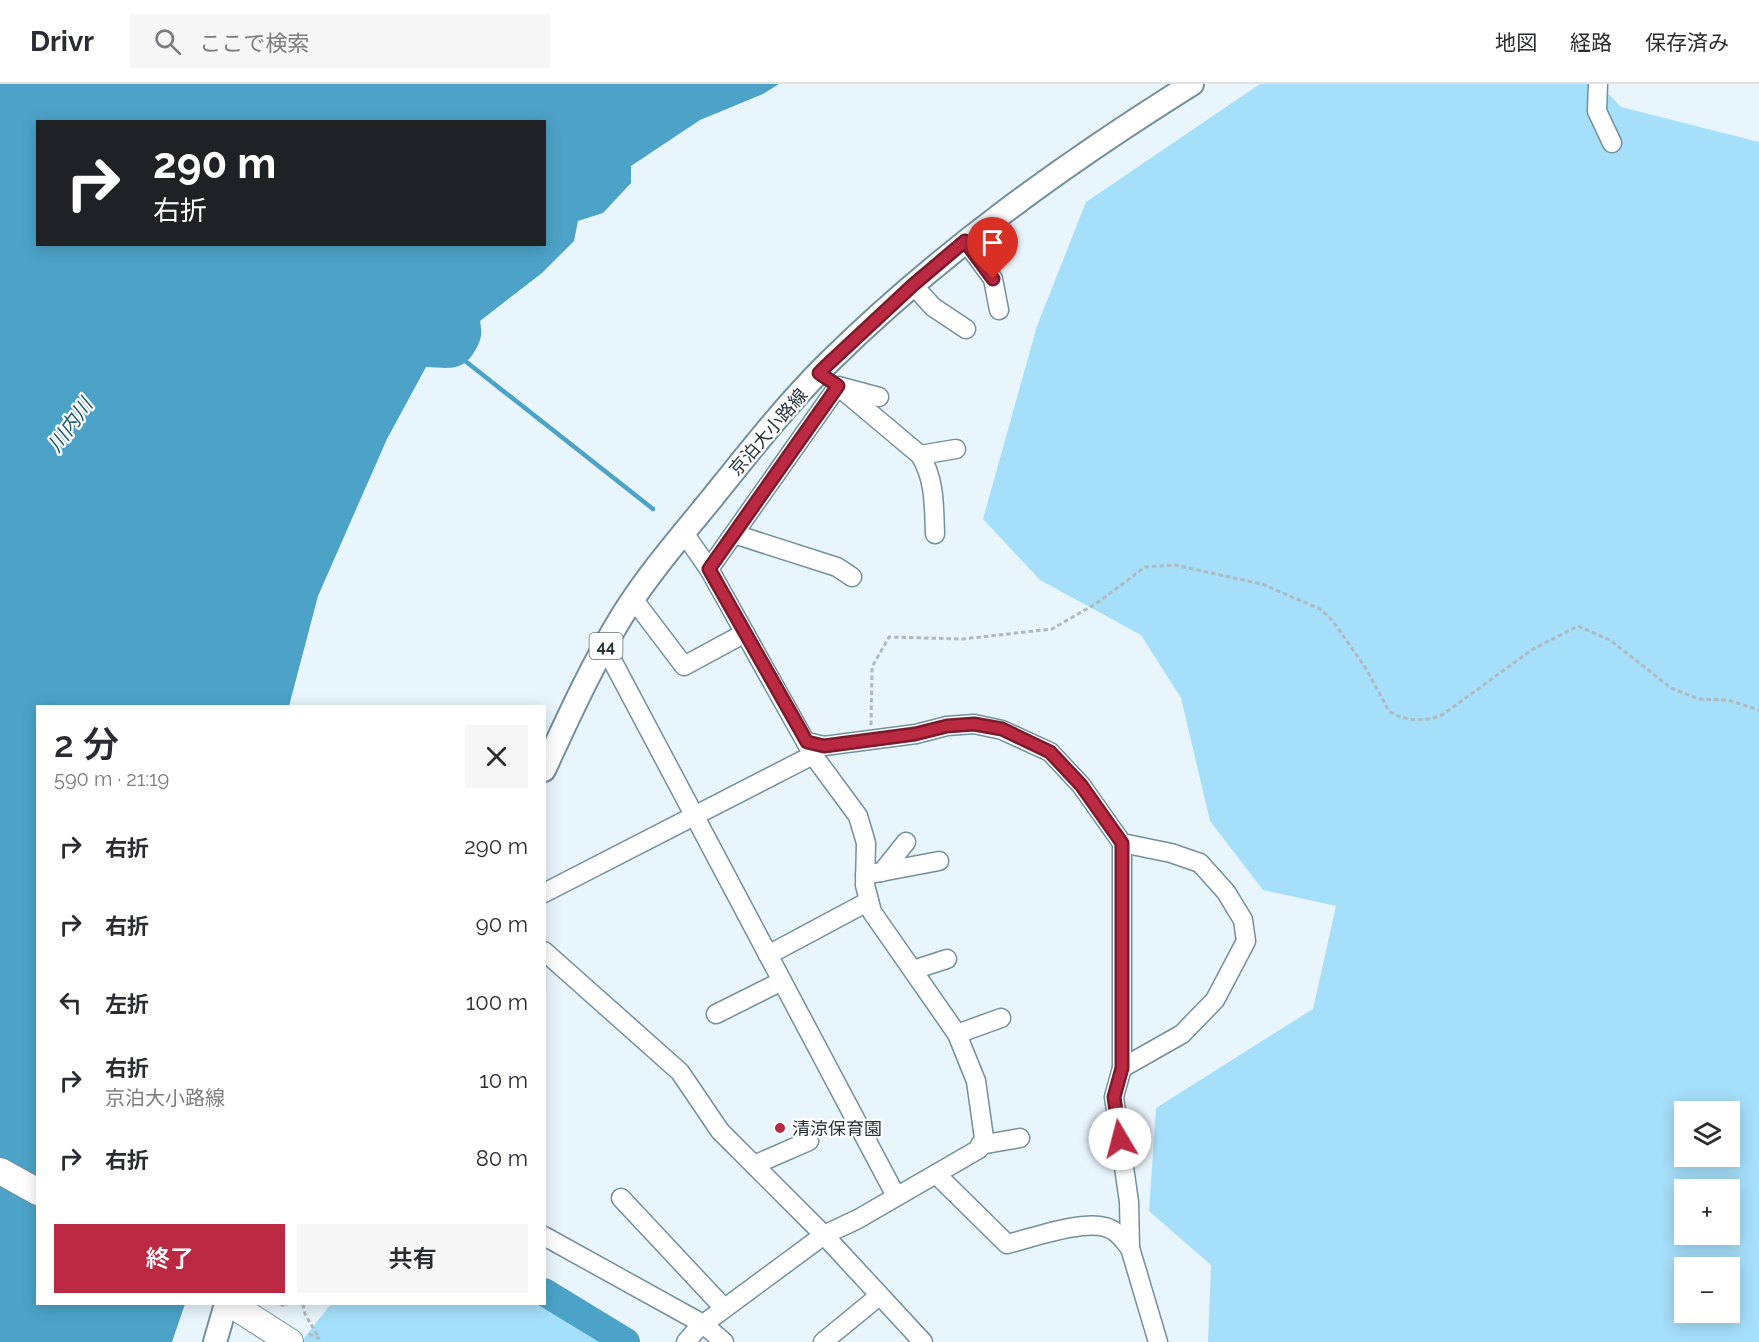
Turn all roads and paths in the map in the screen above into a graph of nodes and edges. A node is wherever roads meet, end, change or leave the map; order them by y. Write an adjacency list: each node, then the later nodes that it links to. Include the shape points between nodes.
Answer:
1 (1192, 84): 4 (main road, 京泊大小路線 / 44, via 1094,145)
2 (1598, 84): 3 (street, via 1597,111)
3 (1612, 143)
4 (965, 241): 5 (main road, 京泊大小路線 / 44); 6 (street, via 993,279)
5 (913, 285): 7 (street, via 933,307); 8 (main road, 京泊大小路線 / 44)
6 (999, 310)
7 (966, 329)
8 (819, 373): 9 (street); 13 (main road, 京泊大小路線 / 44)
9 (838, 386): 10 (street); 12 (street); 14 (street)
10 (879, 397)
11 (956, 449): 12 (street)
12 (920, 455): 15 (street, via 927,466 933,493)
13 (684, 532): 16 (street); 18 (main road, 京泊大小路線 / 44)
14 (734, 534): 16 (street); 17 (street, via 837,567)
15 (935, 534)
16 (709, 569): 19 (street)
17 (852, 577)
18 (634, 600): 19 (street, via 684,666); 20 (main road, 京泊大小路線 / 44)
19 (745, 633): 23 (street)
20 (605, 647): 24 (main road, 京泊大小路線 / 44); 25 (street)
21 (1759, 710): 22 (path, via 1728,700 1699,699 1671,688 1610,640 1578,626 1533,649 1442,715 1414,721 1389,711 1365,667 1320,609 1262,584 1175,565 1145,567 1052,630 963,639 889,637 872,667)
22 (871, 740): 23 (street); 27 (street, via 947,726 974,724 1002,729 1050,752 1081,785)
23 (810, 748): 25 (street); 29 (street, via 858,816)
24 (546, 767)
25 (695, 816): 30 (street); 33 (street)
26 (906, 842): 29 (street)
27 (1122, 843): 40 (street); 40 (street, via 1200,863 1226,892 1243,920 1246,941 1215,1000 1182,1035)
28 (939, 861): 29 (street)
29 (874, 874): 31 (street)
30 (546, 892)
31 (869, 901): 33 (street); 35 (street, via 872,912)
32 (546, 953): 44 (street, via 680,1072 720,1131)
33 (768, 955): 36 (street)
34 (947, 959): 35 (street)
35 (913, 970): 39 (street)
36 (782, 981): 37 (street); 48 (street)
37 (716, 1014)
38 (1001, 1018): 39 (street)
39 (957, 1034): 43 (street, via 976,1082 984,1138)
40 (1122, 1068): 52 (street, via 1114,1097 1130,1202)
41 (1020, 1138): 43 (street)
42 (809, 1141): 44 (street)
43 (980, 1145): 46 (street)
44 (754, 1165): 50 (street)
45 (0, 1171): 47 (highway)
46 (936, 1174): 48 (street); 52 (street, via 1007,1244 1090,1225 1116,1232)
47 (36, 1191)
48 (896, 1196): 50 (street)
49 (621, 1198): 57 (street)
50 (824, 1234): 53 (street); 57 (street)
51 (546, 1237): 58 (street)
52 (1130, 1248): 65 (street)
53 (879, 1296): 63 (street); 64 (street)
54 (228, 1305): 60 (main road)
55 (230, 1305): 61 (highway)
56 (303, 1305): 59 (path)
57 (724, 1308): 58 (street)
58 (696, 1332): 62 (street)
59 (320, 1339)
60 (215, 1342)
61 (290, 1342)
62 (724, 1342)
63 (823, 1342)
64 (923, 1342)
65 (1158, 1342)

